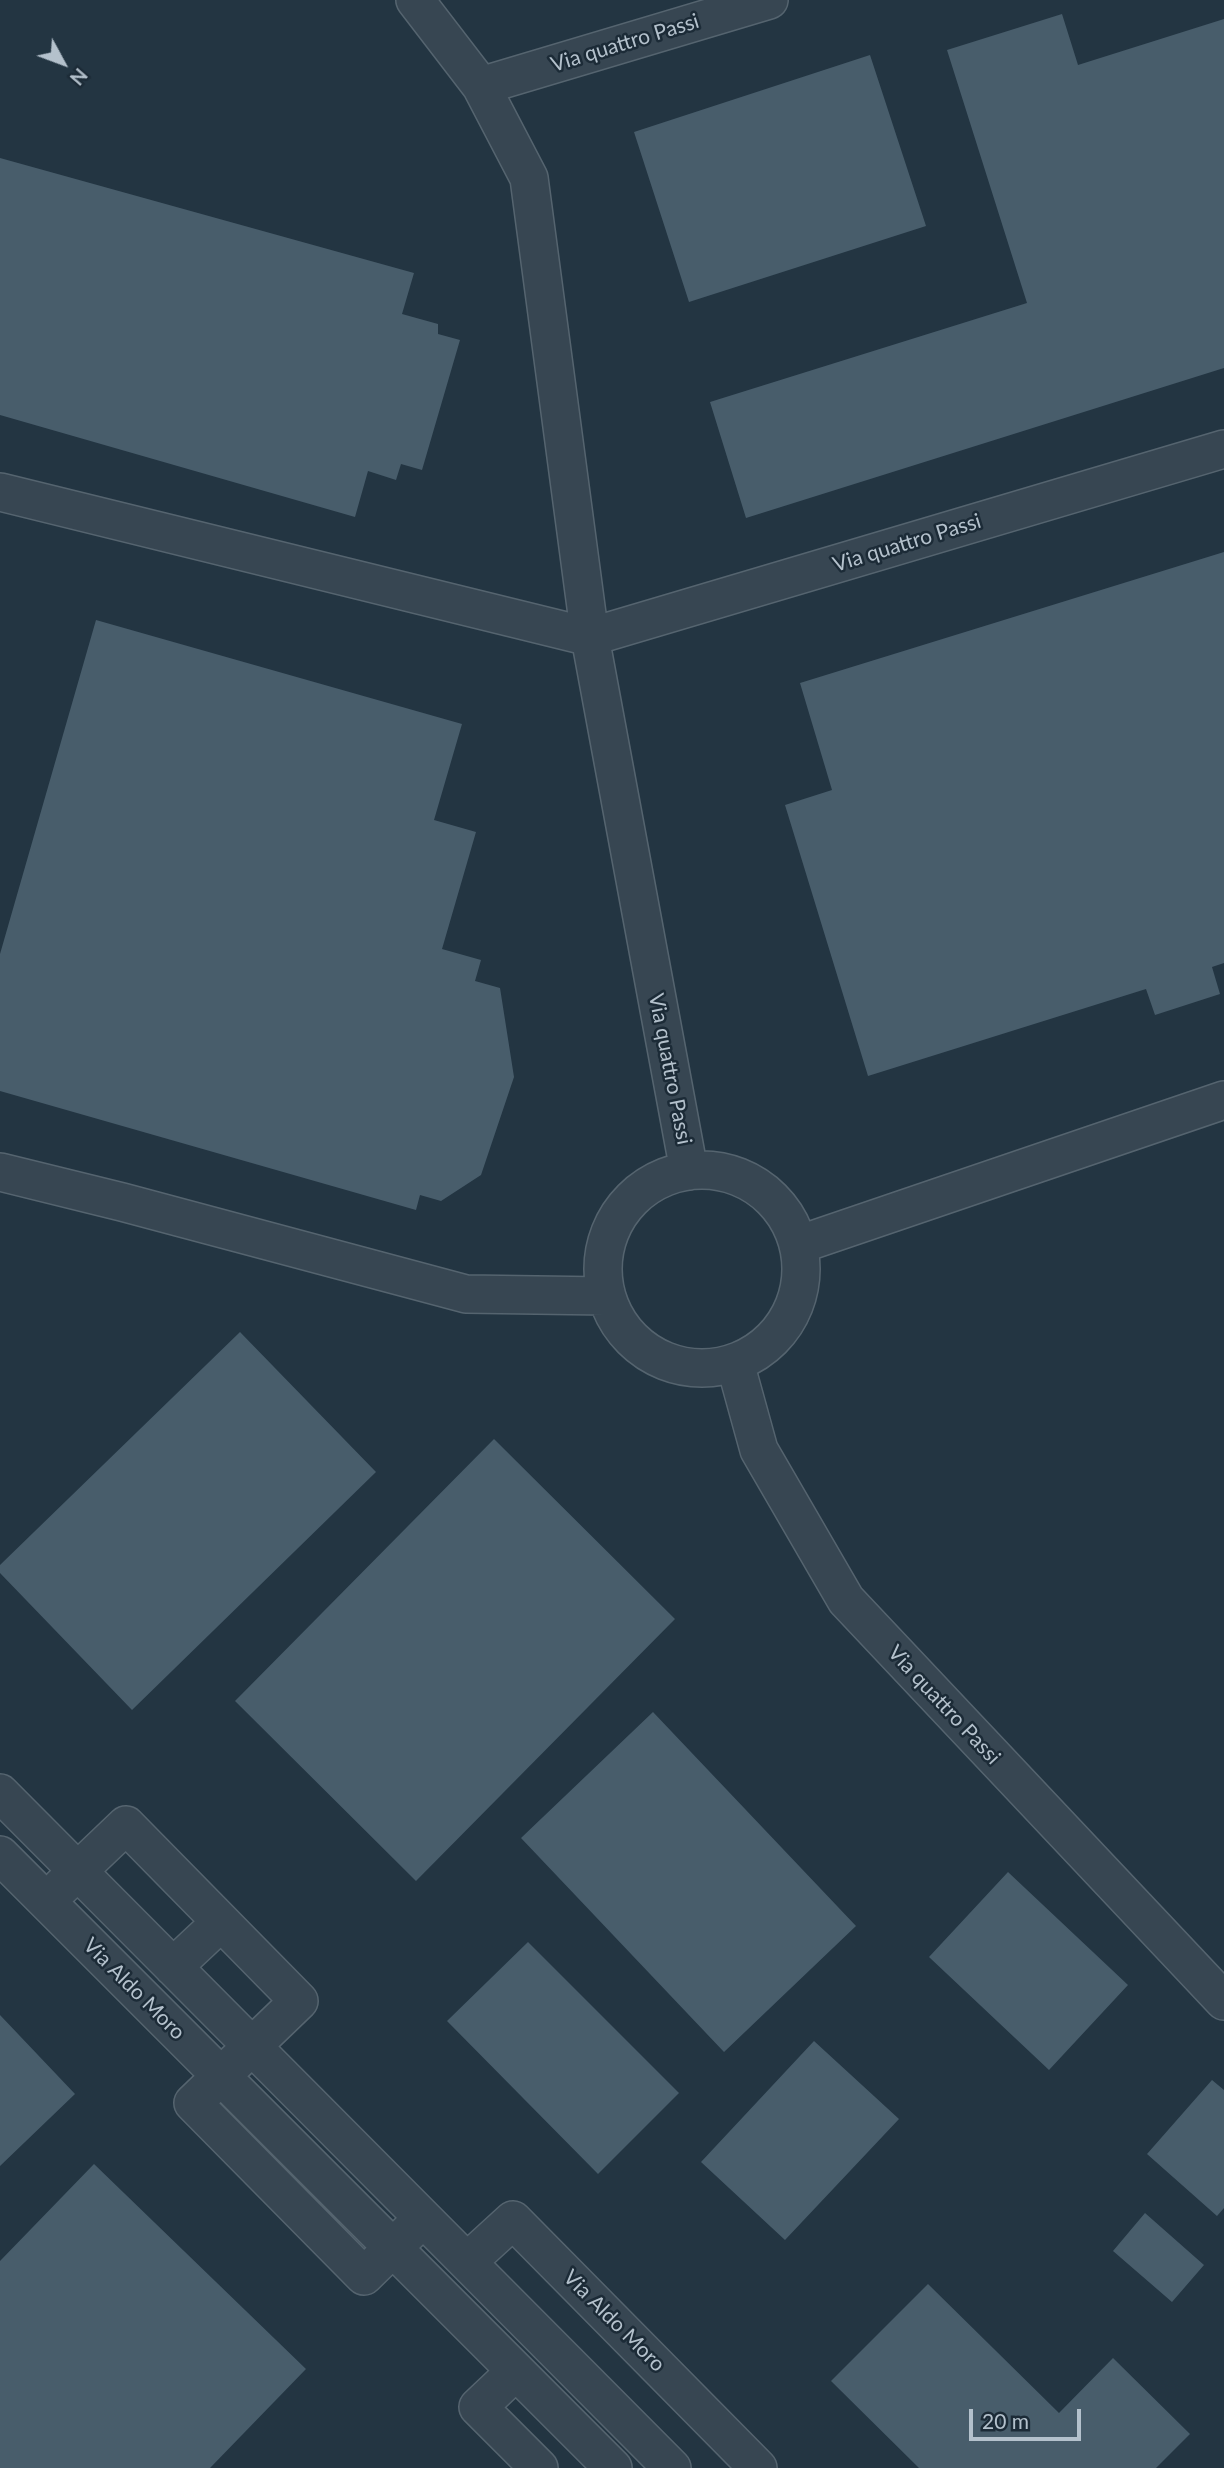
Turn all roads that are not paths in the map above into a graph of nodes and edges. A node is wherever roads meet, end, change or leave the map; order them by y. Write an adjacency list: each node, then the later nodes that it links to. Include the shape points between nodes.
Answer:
1 (415, 0): 3 (street, Via quattro Passi)
2 (769, 0): 3 (street, Via quattro Passi)
3 (481, 86): 6 (street, Via quattro Passi, via 530,178)
4 (1224, 449): 6 (street, Via quattro Passi)
5 (0, 492): 6 (street)
6 (590, 637): 8 (street, Via quattro Passi)
7 (1224, 1100): 10 (street)
8 (689, 1171): 10 (street, via 718,1171 745,1179 769,1196 787,1218); 11 (street, via 656,1181 629,1201 610,1230 602,1263)
9 (0, 1172): 11 (street, via 466,1294)
10 (798, 1245): 12 (street, via 801,1274 795,1303 781,1329 760,1349)
11 (606, 1296): 12 (street, via 620,1326 642,1349 671,1364 703,1369)
12 (735, 1363): 19 (street, Via quattro Passi, via 759,1450 845,1601)
13 (0, 1793): 15 (street, Via Aldo Moro)
14 (0, 1855): 16 (street, Via Aldo Moro)
15 (78, 1871): 16 (street); 17 (street, via 126,1825); 18 (street, Via Aldo Moro)
16 (46, 1901): 21 (street, Via Aldo Moro)
17 (221, 1922): 18 (street, Via Aldo Moro); 20 (street, via 299,2001)
18 (173, 1967): 20 (street, Via Aldo Moro)
19 (1224, 2001)
20 (252, 2046): 21 (street); 22 (street, Via Aldo Moro)
21 (221, 2076): 23 (street, Via Aldo Moro)
22 (424, 2218): 23 (street); 24 (street, Via Aldo Moro)
23 (393, 2248): 25 (street, Via Aldo Moro)
24 (467, 2262): 28 (street, Via Aldo Moro); 29 (street, Via Aldo Moro, via 513,2220)
25 (516, 2371): 26 (street, via 478,2407); 27 (street, Via Aldo Moro)
26 (539, 2468)
27 (613, 2468)
28 (672, 2468)
29 (758, 2468)

